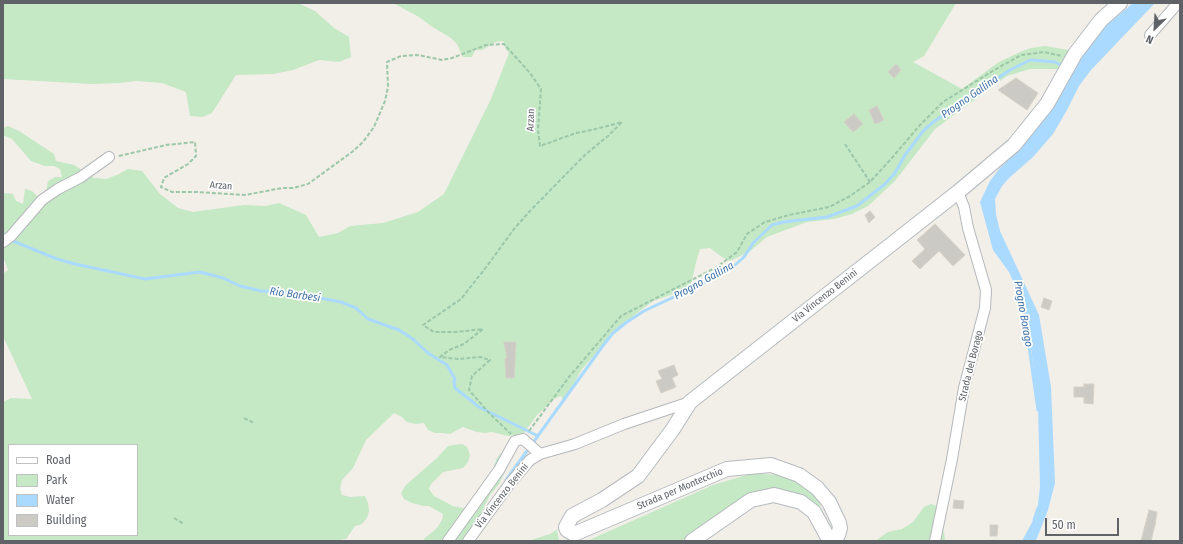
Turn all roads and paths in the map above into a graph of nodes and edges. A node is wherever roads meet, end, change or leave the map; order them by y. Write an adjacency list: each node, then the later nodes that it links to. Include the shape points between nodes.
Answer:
1 (1120, 3): 4 (street, Via Vincenzo Benini, via 1101,20)
2 (1178, 3): 3 (street)
3 (1150, 35)
4 (1069, 65): 7 (path, via 1044,52 1021,55 991,72 943,102); 8 (street, Via Vincenzo Benini, via 1047,104 1014,145)
5 (845, 144): 7 (path)
6 (107, 158): 9 (street, via 42,200); 13 (path, Arzan, via 166,145 195,142 196,156 188,164 164,178 161,187 172,192 245,195 308,184 352,152 374,127 388,87 387,62 401,56 418,55 442,60 486,45 504,44 541,89 538,130 540,146 576,133 622,122 529,212 461,299 423,325 434,332 483,329 464,344 440,356 458,359 480,357 490,360 472,376 469,390 489,413)
7 (870, 182): 13 (path, via 829,207 765,222 747,234 737,252 717,267 620,316)
8 (958, 192): 10 (street, Via Vincenzo Benini); 20 (street, Strada del Borago, via 986,290 985,308 964,388)
9 (3, 242)
10 (690, 402): 14 (street, Via Vincenzo Benini, via 575,444); 19 (street, Strada per Montecchio, via 638,476 572,516 567,530 574,534 727,469 771,465 799,475 816,488 829,502 840,528 838,535 827,536 814,512 801,502 774,495 751,500)
11 (244, 418): 12 (path)
12 (254, 423)
13 (520, 440): 14 (street); 17 (street, Via Vincenzo Benini, via 515,441 499,470)
14 (538, 452): 18 (street, Via Vincenzo Benini, via 511,482)
15 (174, 518): 16 (path)
16 (184, 524)
17 (448, 541)
18 (468, 541)
19 (692, 541)
20 (935, 541)

